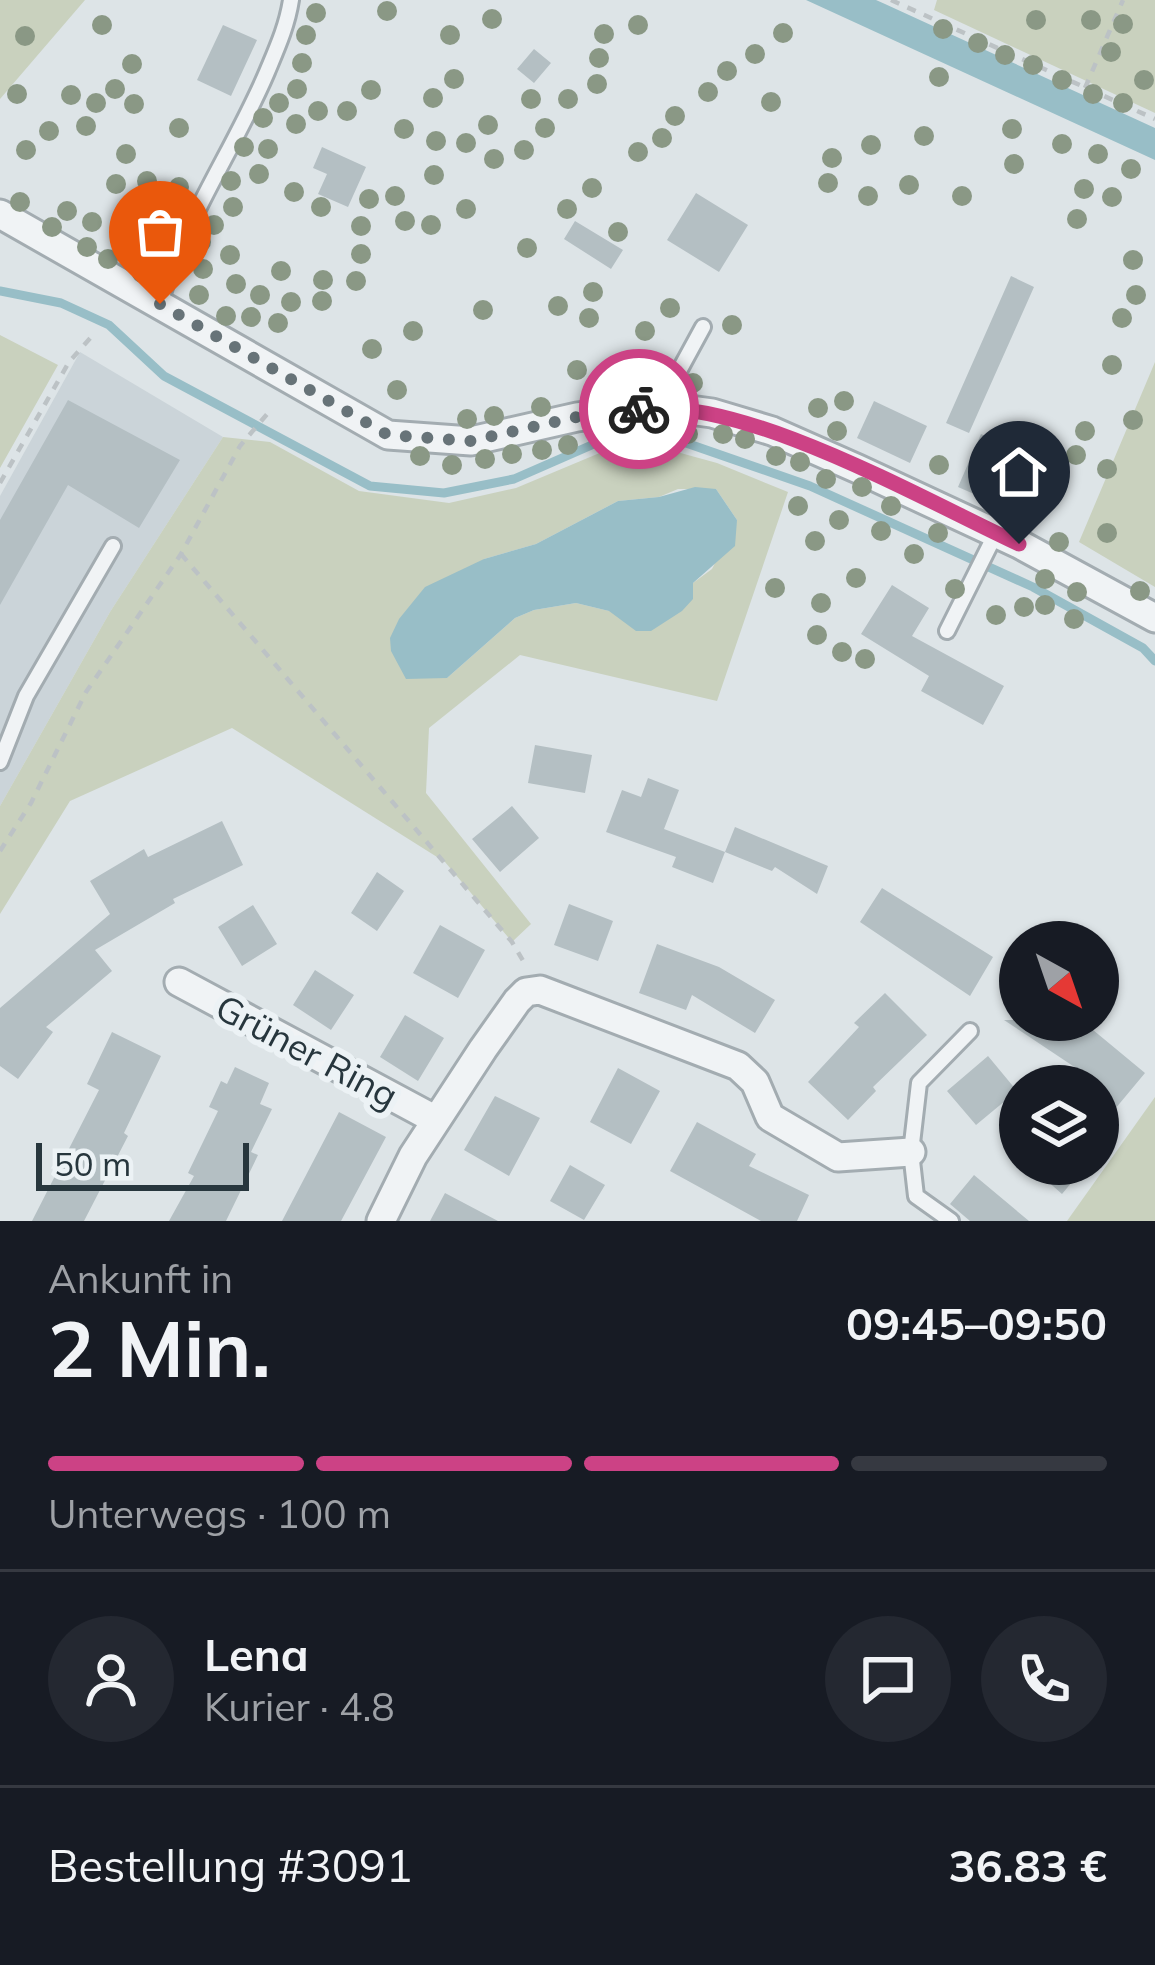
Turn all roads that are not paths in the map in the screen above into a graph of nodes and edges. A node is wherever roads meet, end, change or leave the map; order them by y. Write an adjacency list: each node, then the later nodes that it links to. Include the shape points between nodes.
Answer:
1 (291, 0): 3 (lane, via 246,122 170,268)
2 (0, 214): 3 (street)
3 (160, 304): 5 (street, via 388,435 471,441)
4 (703, 327): 5 (lane)
5 (660, 406): 6 (street, via 772,431)
6 (991, 544): 8 (street, via 1108,589); 9 (lane)
7 (113, 546): 10 (lane, via 26,696)
8 (1155, 618)
9 (947, 631)
10 (0, 763)
11 (179, 982): 13 (street, Grüner Ring)
12 (970, 1031): 14 (lane, via 919,1083)
13 (436, 1120): 14 (street, Grüner Ring, via 517,1001 540,990 738,1066 770,1117 838,1157); 15 (street, Grüner Ring)
14 (911, 1152): 16 (lane, via 916,1196)
15 (381, 1221)
16 (951, 1221)

